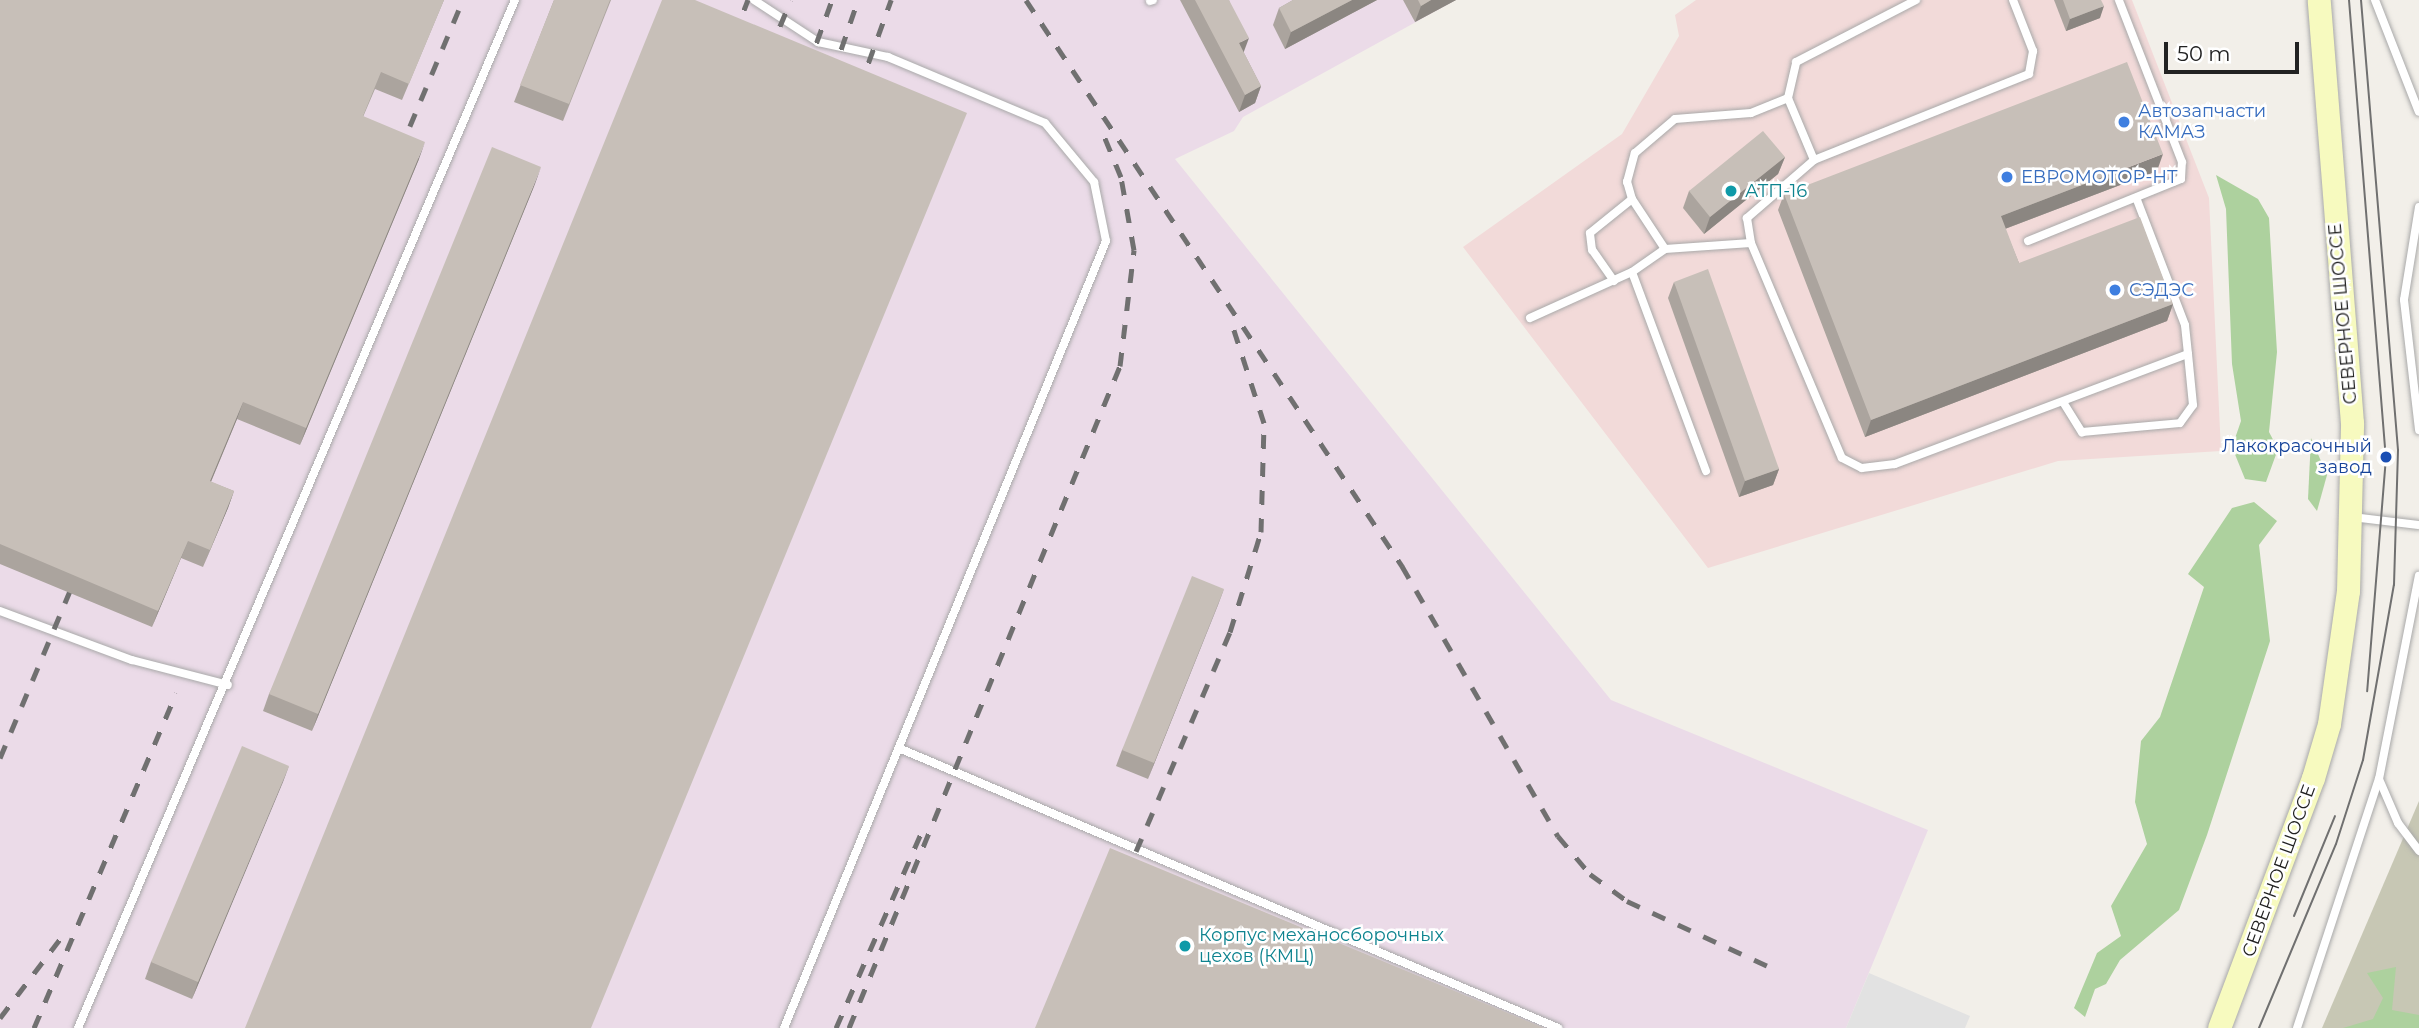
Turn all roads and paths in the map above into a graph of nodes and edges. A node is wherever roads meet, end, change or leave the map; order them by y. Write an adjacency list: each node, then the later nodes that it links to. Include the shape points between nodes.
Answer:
1 (515, 0): 28 (lane)
2 (754, 0): 29 (lane, via 818,42 888,57 1045,123 1086,166 1102,204 1106,241 1098,273)
3 (1916, 0): 8 (lane, via 1801,57 1791,72)
4 (2013, 0): 10 (lane, via 2035,61 2029,74)
5 (2119, 0): 12 (lane, via 2182,171 2173,186)
6 (2319, 0): 24 (main road, СЕВЕРНОЕ ШОССЕ, via 2352,423)
7 (2375, 0): 9 (lane)
8 (1788, 98): 10 (lane); 11 (lane, via 1752,113 1690,114 1669,123 1635,153 1628,182)
9 (2419, 112)
10 (1814, 160): 15 (lane, via 1752,209)
11 (1632, 199): 16 (lane); 18 (lane, via 1590,233 1592,250)
12 (2137, 200): 14 (lane); 20 (lane, via 2185,325)
13 (2419, 207): 22 (lane, via 2404,300)
14 (2028, 241)
15 (1751, 243): 16 (lane); 21 (lane, via 1836,450 1850,463 1861,468 1895,464)
16 (1665, 249): 17 (lane)
17 (1632, 272): 18 (lane); 23 (lane)
18 (1614, 281): 19 (lane)
19 (1530, 317)
20 (2188, 354): 21 (lane); 21 (lane, via 2193,405 2180,422 2082,432)
21 (2063, 402)
22 (2419, 430)
23 (1706, 471)
24 (2352, 516): 25 (lane); 35 (main road, СЕВЕРНОЕ ШОССЕ, via 2329,724 2273,898)
25 (2419, 524)
26 (2419, 576): 30 (lane)
27 (0, 611): 28 (lane, via 132,660)
28 (228, 685): 32 (lane)
29 (901, 750): 33 (lane); 34 (lane)
30 (2379, 779): 31 (lane, via 2398,823); 36 (lane)
31 (2419, 851)
32 (78, 1028)
33 (784, 1028)
34 (1558, 1028)
35 (2219, 1028)
36 (2297, 1028)

